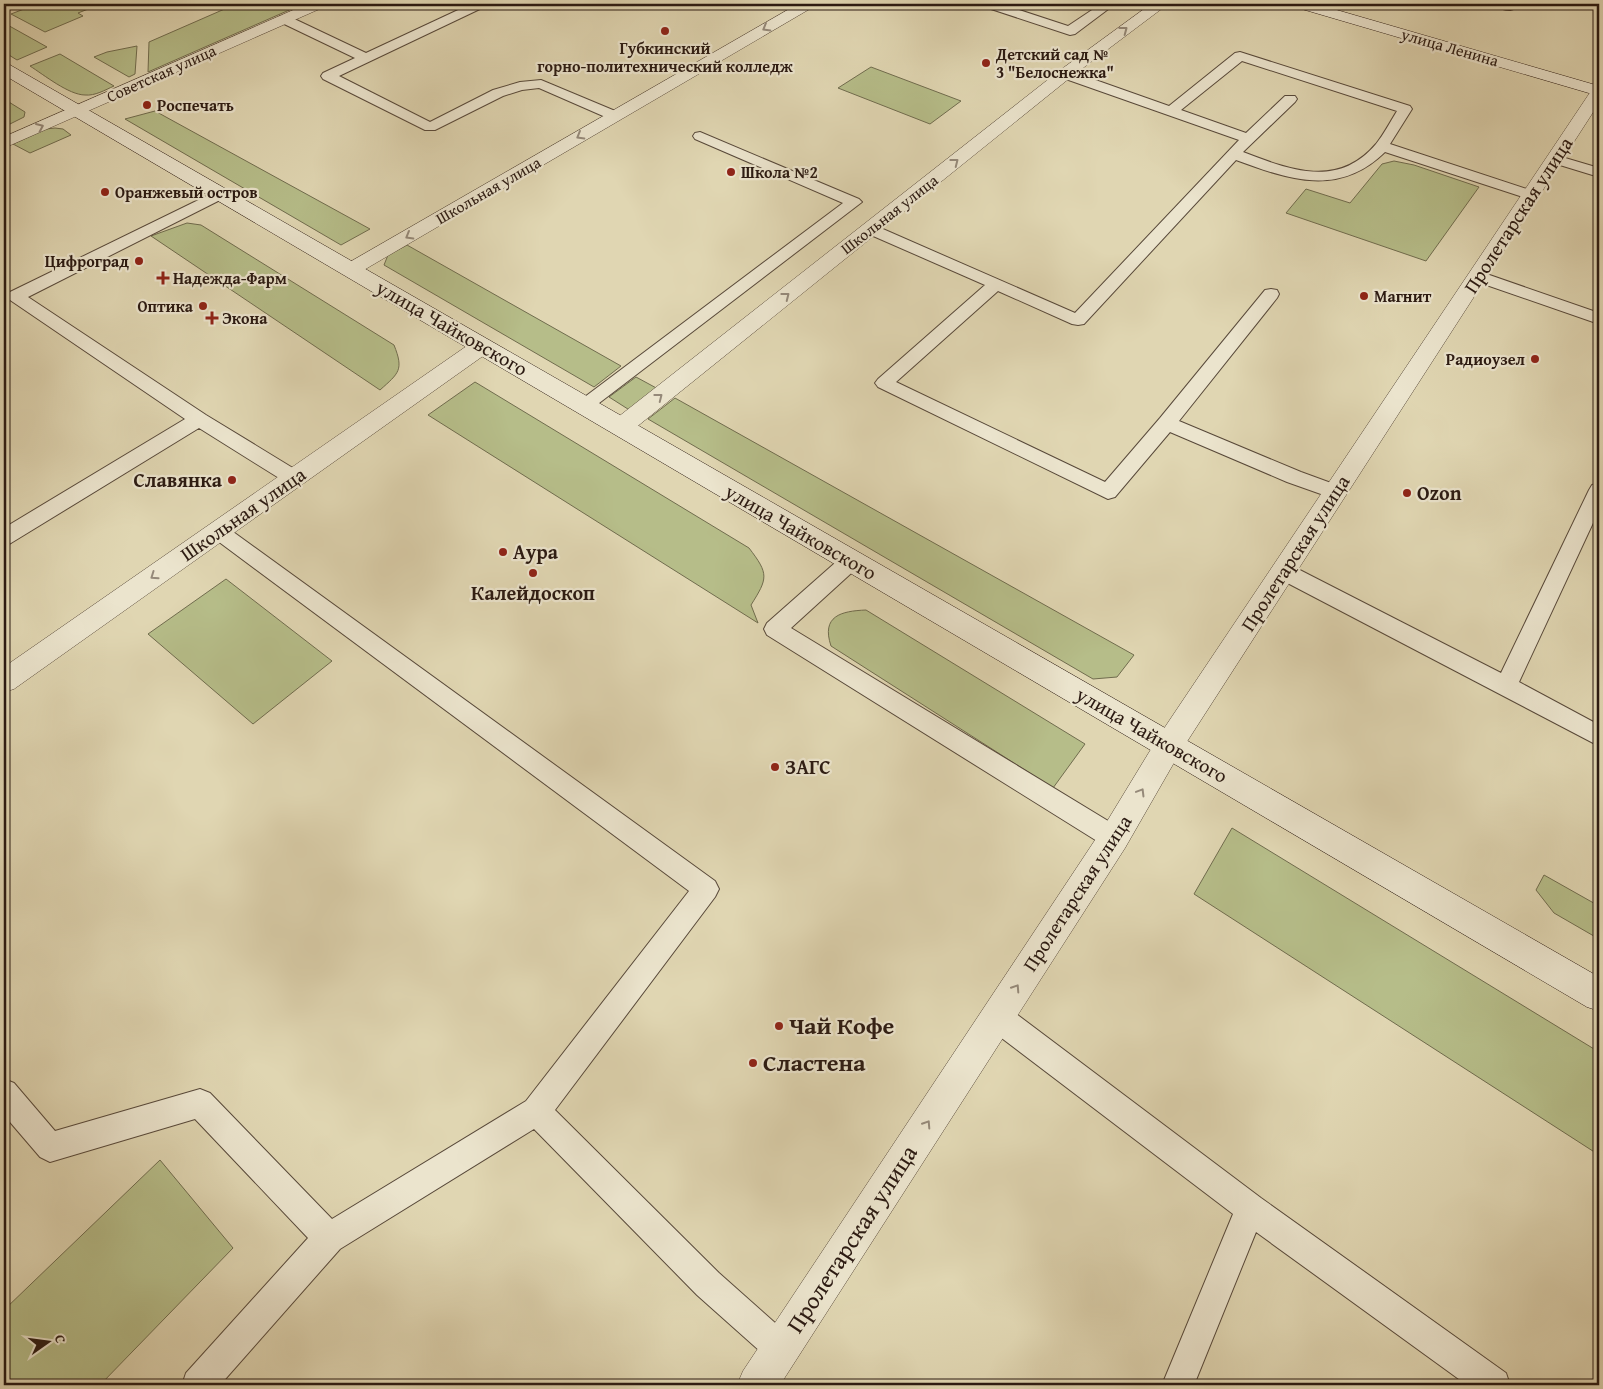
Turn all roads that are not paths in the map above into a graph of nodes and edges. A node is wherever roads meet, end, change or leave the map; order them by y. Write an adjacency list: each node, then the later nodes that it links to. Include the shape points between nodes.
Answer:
1 (319, 4): 11 (street, Советская улица)
2 (480, 4): 12 (lane)
3 (808, 4): 19 (street, Школьная улица, one-way to 19)
4 (989, 4): 5 (lane, via 1070,31)
5 (1109, 4)
6 (1160, 4): 14 (street, Школьная улица, one-way to 6)
7 (1300, 4): 10 (street, улица Ленина)
8 (1499, 4): 9 (lane, via 1510,7)
9 (1513, 4)
10 (1322, 6): 15 (street, улица Ленина)
11 (284, 19): 12 (lane); 17 (street, Советская улица)
12 (365, 58): 19 (lane, via 328,76 430,127 498,93 541,84)
13 (4, 68): 17 (street, улица Чайковского)
14 (1065, 74): 18 (lane); 29 (street, Школьная улица, one-way to 14)
15 (1599, 91): 25 (street, Пролетарская улица)
16 (1290, 99): 21 (lane)
17 (76, 111): 22 (street, Советская улица, one-way to 17); 27 (street, улица Чайковского)
18 (1172, 111): 21 (lane); 23 (lane, via 1240,56 1404,109)
19 (615, 116): 30 (street, Школьная улица, one-way to 30)
20 (700, 136): 37 (lane, via 854,202)
21 (1248, 139): 24 (lane)
22 (4, 143)
23 (1382, 146): 24 (lane, via 1359,166 1329,177 1295,175); 28 (lane)
24 (1234, 154): 32 (lane, via 1078,320)
25 (1555, 159): 26 (lane); 28 (street, Пролетарская улица)
26 (1599, 173)
27 (221, 194): 30 (street, улица Чайковского); 33 (lane)
28 (1531, 195): 31 (street, Пролетарская улица)
29 (870, 229): 32 (lane); 40 (street, Школьная улица, one-way to 29)
30 (350, 270): 36 (street, улица Чайковского)
31 (1478, 276): 35 (lane); 43 (street, Пролетарская улица)
32 (996, 284): 39 (lane, via 884,382 1108,492)
33 (10, 292): 38 (lane)
34 (1271, 294): 39 (lane)
35 (1599, 319)
36 (482, 346): 37 (street, улица Чайковского); 41 (street, Школьная улица)
37 (584, 406): 40 (street, улица Чайковского)
38 (198, 419): 41 (lane); 45 (lane)
39 (1167, 423): 43 (lane)
40 (621, 427): 46 (street, улица Чайковского)
41 (294, 478): 44 (street, Школьная улица)
42 (1599, 490): 49 (lane)
43 (1335, 492): 47 (street, Пролетарская улица)
44 (218, 531): 48 (street, Школьная улица, one-way to 48); 56 (lane, via 706,889)
45 (4, 538)
46 (851, 561): 51 (street, улица Чайковского); 52 (lane, via 775,629)
47 (1283, 571): 49 (lane); 51 (street, Пролетарская улица)
48 (4, 681)
49 (1506, 686): 50 (lane)
50 (1599, 736)
51 (1168, 745): 52 (street, Пролетарская улица, one-way to 51); 53 (street, улица Чайковского)
52 (1114, 838): 54 (street, Пролетарская улица, one-way to 52)
53 (1599, 995)
54 (997, 1017): 57 (lane); 59 (street, Пролетарская улица, one-way to 54)
55 (4, 1093): 58 (lane, via 50,1147 200,1103)
56 (536, 1110): 58 (lane); 59 (lane, via 708,1284)
57 (1250, 1209): 62 (lane); 63 (lane)
58 (328, 1238): 60 (lane)
59 (781, 1349): 61 (street, Пролетарская улица)
60 (198, 1385)
61 (757, 1385)
62 (1178, 1385)
63 (1494, 1385)

